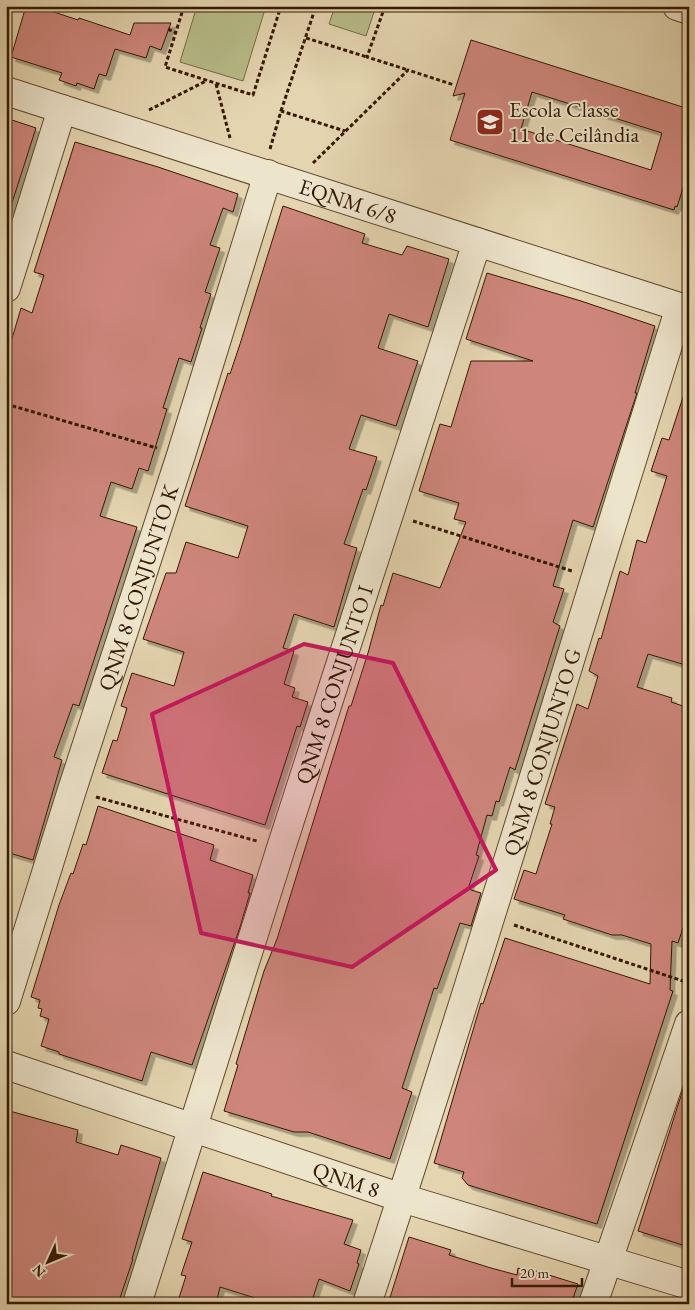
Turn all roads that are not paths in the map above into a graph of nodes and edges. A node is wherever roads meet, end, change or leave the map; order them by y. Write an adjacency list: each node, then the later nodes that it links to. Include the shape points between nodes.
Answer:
1 (677, 6): 2 (street)
2 (689, 10)
3 (6, 91): 4 (street, EQNM 6/8)
4 (62, 109): 5 (street, EQNM 6/8); 7 (street)
5 (265, 173): 6 (street, EQNM 6/8); 9 (street, QNM 8 CONJUNTO K, via 181,455)
6 (477, 242): 8 (street, EQNM 6/8); 12 (street, QNM 8 CONJUNTO I)
7 (6, 288)
8 (684, 309): 13 (street, QNM 8 CONJUNTO G, via 594,578)
9 (6, 1001)
10 (689, 1024): 14 (street)
11 (6, 1065): 12 (street, QNM 8)
12 (193, 1129): 13 (street, QNM 8); 16 (street, QNM 8 CONJUNTO I)
13 (402, 1198): 14 (street, QNM 8); 17 (street, QNM 8 CONJUNTO G)
14 (607, 1259): 15 (street, QNM 8); 18 (street)
15 (689, 1285)
16 (137, 1304)
17 (367, 1304)
18 (593, 1304)

